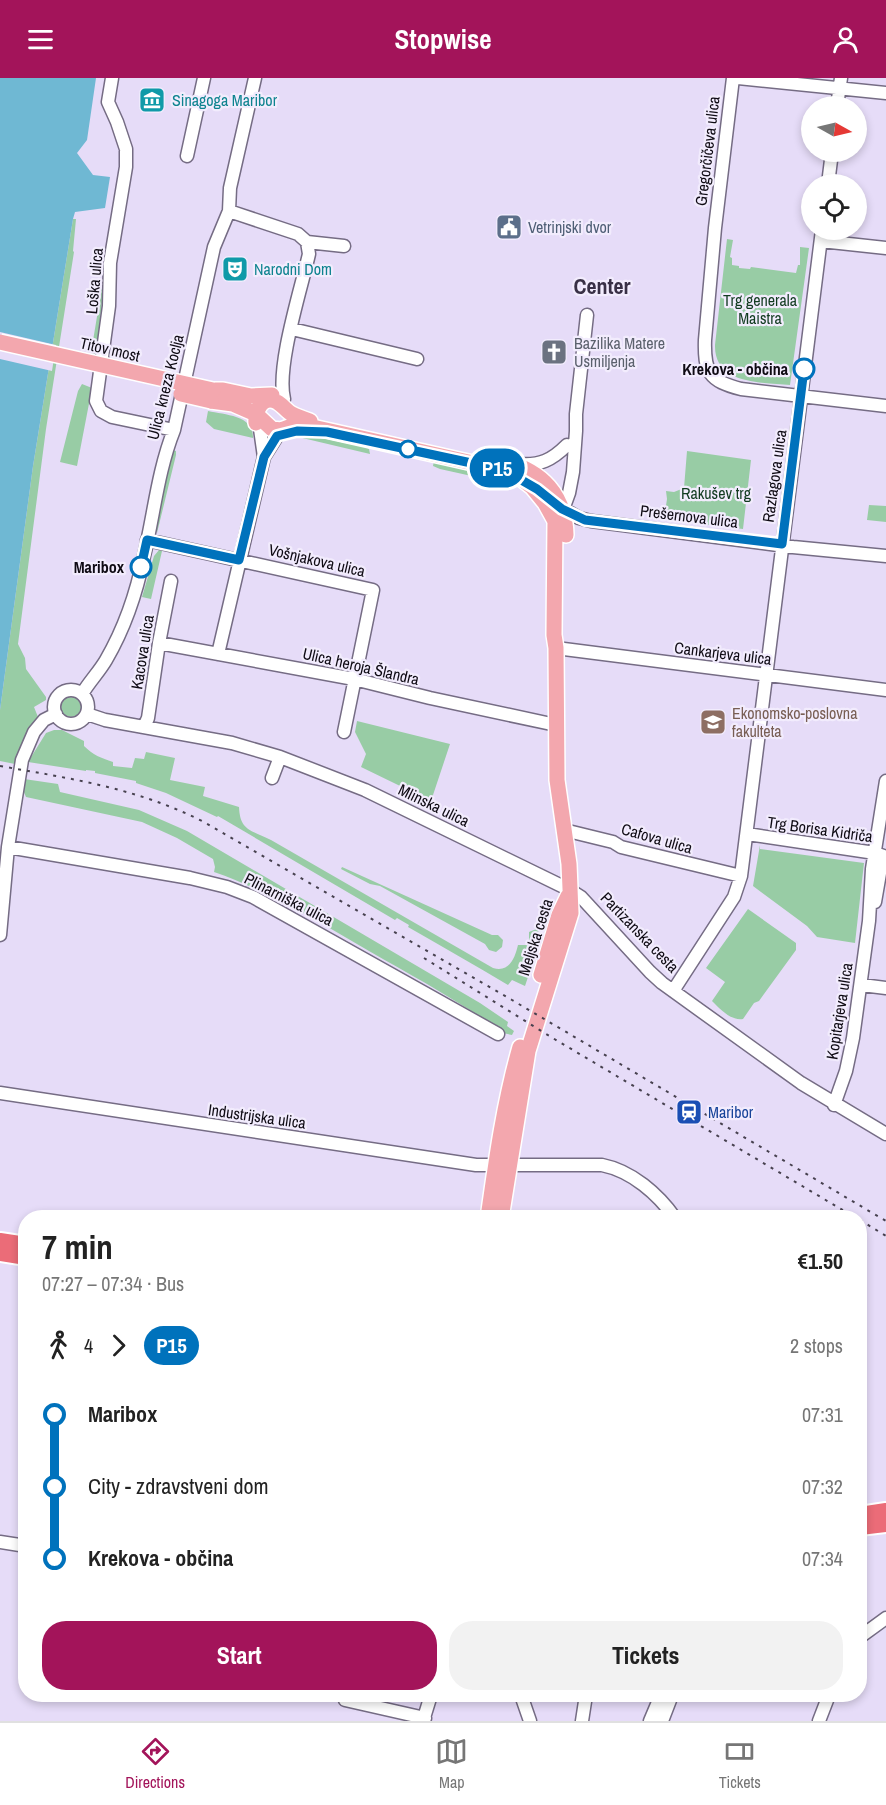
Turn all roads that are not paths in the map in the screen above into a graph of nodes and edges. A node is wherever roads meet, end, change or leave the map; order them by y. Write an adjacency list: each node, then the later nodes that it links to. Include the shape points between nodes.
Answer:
1 (112, 78): 28 (street, Loška ulica, via 108,102 126,149 125,179 110,263 109,306 96,401 105,413)
2 (204, 78): 8 (street)
3 (255, 78): 9 (street, Ulica kneza Koclja, via 230,188)
4 (733, 78): 22 (street, Gregorčičeva ulica, via 705,358 722,385)
5 (738, 78): 6 (street)
6 (841, 83): 7 (street)
7 (886, 93)
8 (187, 156)
9 (229, 211): 12 (street, via 289,231); 28 (street, Ulica kneza Koclja, via 214,247)
10 (821, 240): 22 (street, Razlagova ulica)
11 (847, 240): 14 (street)
12 (307, 242): 13 (street); 16 (street, via 309,254)
13 (344, 246)
14 (886, 248)
15 (587, 315): 25 (street)
16 (292, 329): 19 (street); 20 (street)
17 (0, 342): 21 (main road, Titov most, bridge)
18 (0, 351): 21 (main road, Titov most, bridge)
19 (417, 359)
20 (283, 367): 24 (street); 26 (street)
21 (212, 395): 24 (main road, via 241,414); 24 (main road, via 223,390 251,396)
22 (801, 397): 23 (street); 36 (street, Razlagova ulica)
23 (886, 406)
24 (261, 411): 26 (main road, via 268,428); 26 (main road, via 277,395); 30 (street)
25 (576, 414): 29 (street); 33 (street, via 573,472)
26 (286, 420): 27 (main road); 27 (main road); 30 (street)
27 (328, 428): 31 (main road); 32 (main road, via 495,467)
28 (174, 430): 35 (street, Ulica kneza Koclja)
29 (567, 445): 31 (street, via 541,464); 33 (street)
30 (264, 457): 38 (street)
31 (512, 463): 33 (main road, via 549,486)
32 (528, 483): 33 (street, Prešernova ulica); 34 (main road, via 551,513)
33 (562, 509): 34 (street); 36 (street, Prešernova ulica, via 591,521); 41 (main road, via 566,540)
34 (556, 531): 41 (main road)
35 (147, 540): 38 (street, Vošnjakova ulica); 46 (street, Ulica kneza Koclja, via 124,623 106,660)
36 (782, 544): 37 (street, Prešernova ulica); 43 (street, Razlagova ulica)
37 (886, 556)
38 (239, 560): 42 (street); 44 (street, Vošnjakova ulica, via 373,590)
39 (171, 581): 40 (street, Kacova ulica)
40 (159, 644): 42 (street, Ulica heroja Šlandra); 50 (street, Kacova ulica)
41 (556, 648): 43 (street, Cankarjeva ulica); 49 (main road)
42 (218, 654): 44 (street, Ulica heroja Šlandra)
43 (766, 675): 45 (street, Cankarjeva ulica); 56 (street, Razlagova ulica)
44 (354, 680): 49 (street, Ulica heroja Šlandra); 51 (street)
45 (886, 690)
46 (82, 694): 47 (street, via 72,690 61,694 55,702); 48 (street, via 87,701)
47 (56, 714): 48 (street, via 71,724); 57 (street, via 40,724 26,749)
48 (87, 714): 50 (street, Mlinska ulica)
49 (556, 725): 55 (main road)
50 (144, 727): 52 (street, Mlinska ulica, via 232,743)
51 (344, 732)
52 (280, 757): 53 (street); 60 (street, Mlinska ulica, via 365,790)
53 (272, 778)
54 (886, 781): 58 (street, Kopitarjeva ulica)
55 (564, 830): 59 (street, Cafova ulica); 60 (main road)
56 (747, 834): 58 (street, Trg Borisa Kidriča); 59 (street, Trg Borisa Kidriča)
57 (8, 847): 61 (street); 65 (street, Plinarniška ulica, via 190,878 244,893)
58 (881, 855): 62 (street, Kopitarjeva ulica, via 872,868)
59 (741, 876): 64 (street, Trg Borisa Kidriča, via 734,897)
60 (570, 890): 64 (street, Partizanska cesta); 69 (main road, Meljska cesta, via 569,922 528,1051)
61 (0, 935)
62 (861, 985): 63 (street); 67 (street, Kopitarjeva ulica, via 846,1071)
63 (886, 988)
64 (673, 991): 67 (street, Partizanska cesta)
65 (498, 1034)
66 (0, 1093): 69 (street, Industrijska ulica, via 390,1154)
67 (834, 1104): 68 (street, Partizanska cesta)
68 (886, 1134)
69 (502, 1165): 70 (main road, Meljska cesta); 71 (main road, Meljska cesta); 72 (street, Industrijska ulica, via 612,1167 650,1190)
70 (490, 1210)
71 (501, 1210)
72 (668, 1210)
73 (0, 1241): 74 (highway)
74 (18, 1244)
75 (0, 1253): 76 (highway)
76 (18, 1256)
77 (886, 1507): 78 (highway)
78 (867, 1508)
79 (886, 1511): 80 (highway)
80 (867, 1514)
81 (886, 1518): 82 (highway)
82 (867, 1520)
83 (886, 1524): 84 (highway)
84 (867, 1526)
85 (0, 1542): 86 (street)
86 (18, 1545)
87 (886, 1618): 88 (street)
88 (867, 1632)
89 (353, 1702): 96 (street)
90 (429, 1702): 96 (street)
91 (523, 1702): 97 (street)
92 (585, 1702): 98 (street)
93 (658, 1702): 99 (street)
94 (669, 1702): 100 (street)
95 (826, 1702): 101 (street)
96 (424, 1719)
97 (530, 1721)
98 (582, 1721)
99 (651, 1721)
100 (662, 1721)
101 (819, 1721)

